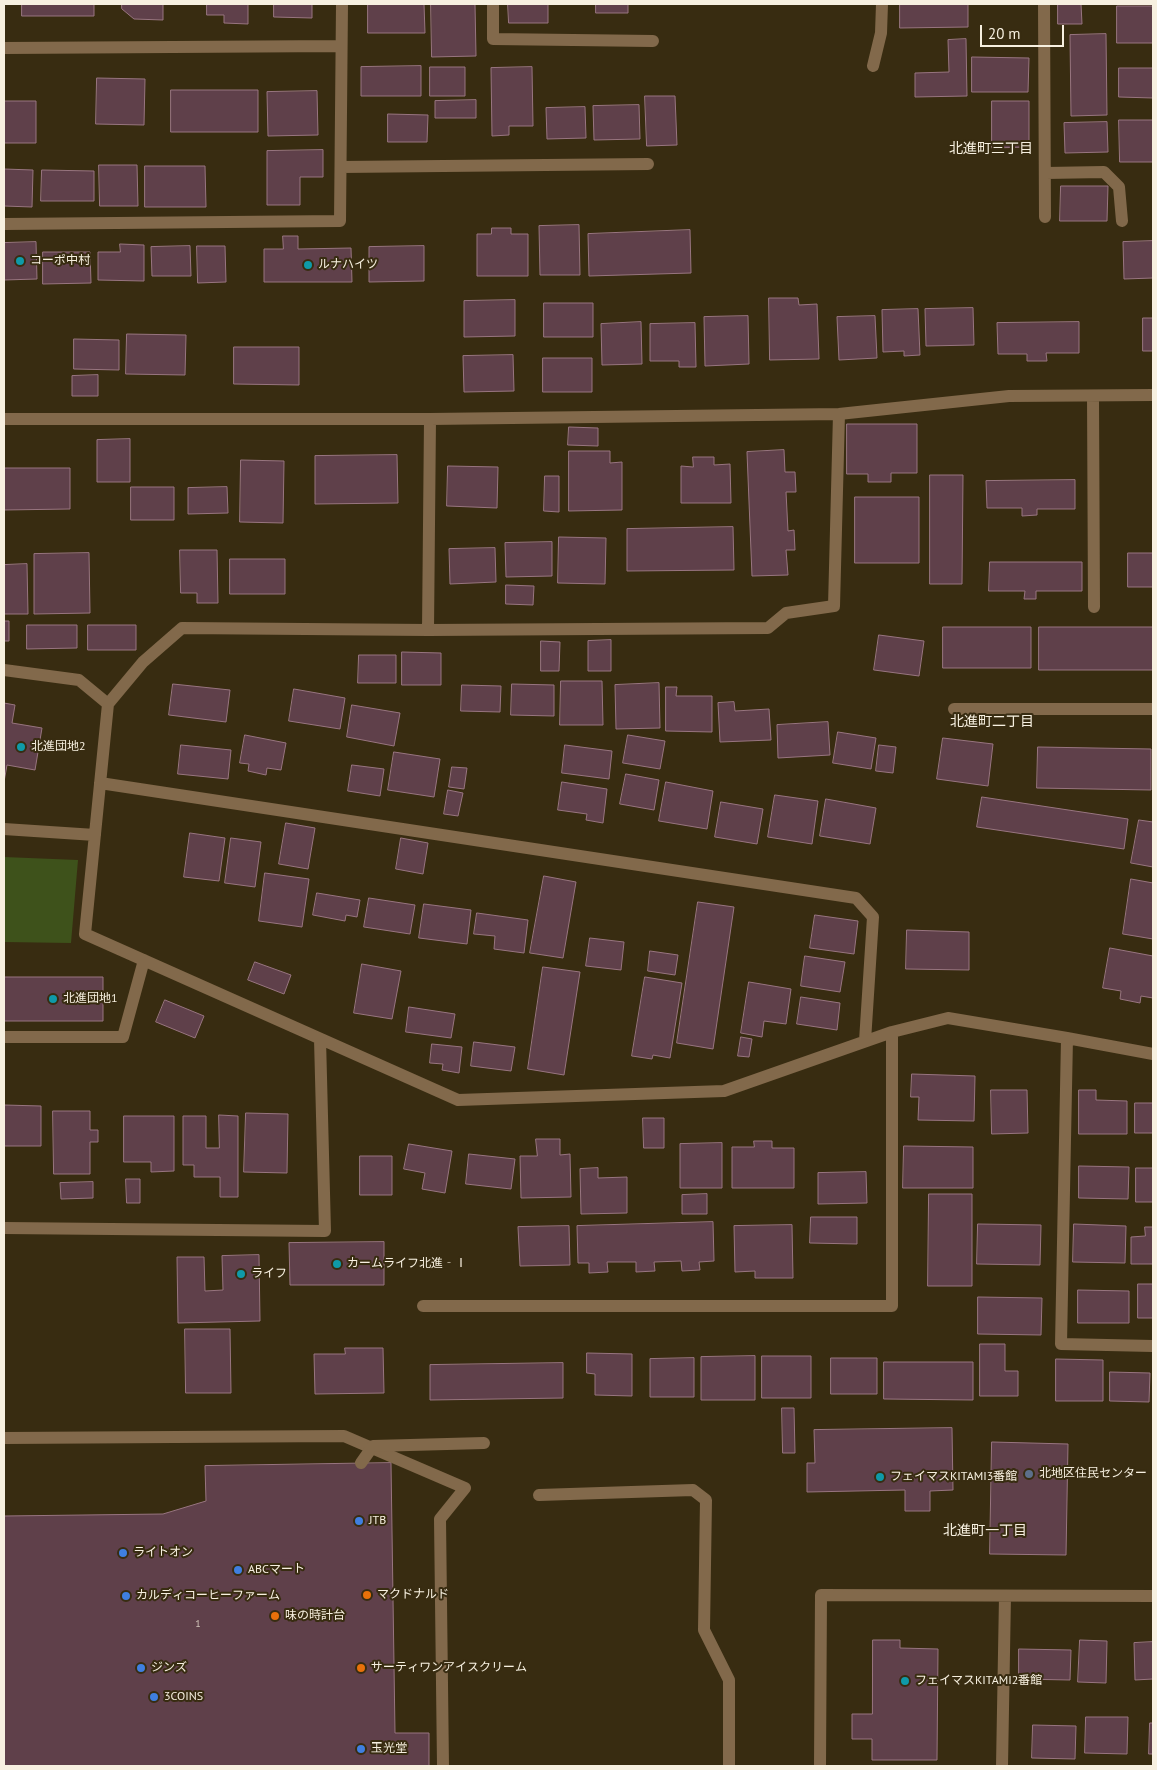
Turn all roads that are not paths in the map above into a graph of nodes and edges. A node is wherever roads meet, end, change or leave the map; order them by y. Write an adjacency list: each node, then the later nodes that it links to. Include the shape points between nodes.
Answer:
1 (342, 4): 6 (street)
2 (493, 4): 5 (street, via 493,40)
3 (882, 4): 8 (street, via 881,33)
4 (1044, 4): 11 (street)
5 (653, 41)
6 (341, 46): 7 (street); 10 (street)
7 (4, 48)
8 (872, 66)
9 (648, 164): 10 (street)
10 (341, 167): 14 (street, via 340,221)
11 (1046, 173): 12 (street); 13 (street, via 1104,172 1119,187)
12 (1045, 217)
13 (1122, 222)
14 (4, 224)
15 (1153, 395): 16 (street)
16 (1093, 396): 17 (street, via 1010,396); 20 (street)
17 (839, 414): 19 (street); 21 (street, via 834,606 786,612 768,628)
18 (4, 419): 19 (street)
19 (430, 419): 21 (street)
20 (1094, 606)
21 (428, 630): 23 (street, via 182,628 143,662)
22 (4, 670): 23 (street, via 79,680)
23 (108, 704): 26 (street)
24 (1153, 709): 25 (street)
25 (954, 710)
26 (100, 783): 28 (street); 34 (street, via 856,898 873,917)
27 (4, 829): 28 (street)
28 (95, 835): 29 (street, via 85,934)
29 (144, 960): 31 (street, via 123,1037); 33 (street)
30 (892, 1032): 32 (street, via 948,1018); 34 (street); 37 (street, via 892,1306)
31 (4, 1037)
32 (1067, 1038): 35 (street); 38 (street, via 1062,1344)
33 (320, 1039): 34 (street, via 458,1100 724,1091); 36 (street, via 325,1231)
34 (865, 1041)
35 (1153, 1054)
36 (4, 1228)
37 (423, 1306)
38 (1153, 1346)
39 (4, 1438): 45 (street, via 344,1436 465,1488 440,1518)
40 (484, 1443): 41 (street, bridge, via 373,1446)
41 (361, 1463)
42 (539, 1495): 46 (street, via 693,1490 706,1500 704,1630 729,1680)
43 (1005, 1596): 44 (street); 47 (street, via 820,1595); 48 (street)
44 (1153, 1596)
45 (443, 1766)
46 (729, 1766)
47 (820, 1766)
48 (1002, 1766)

